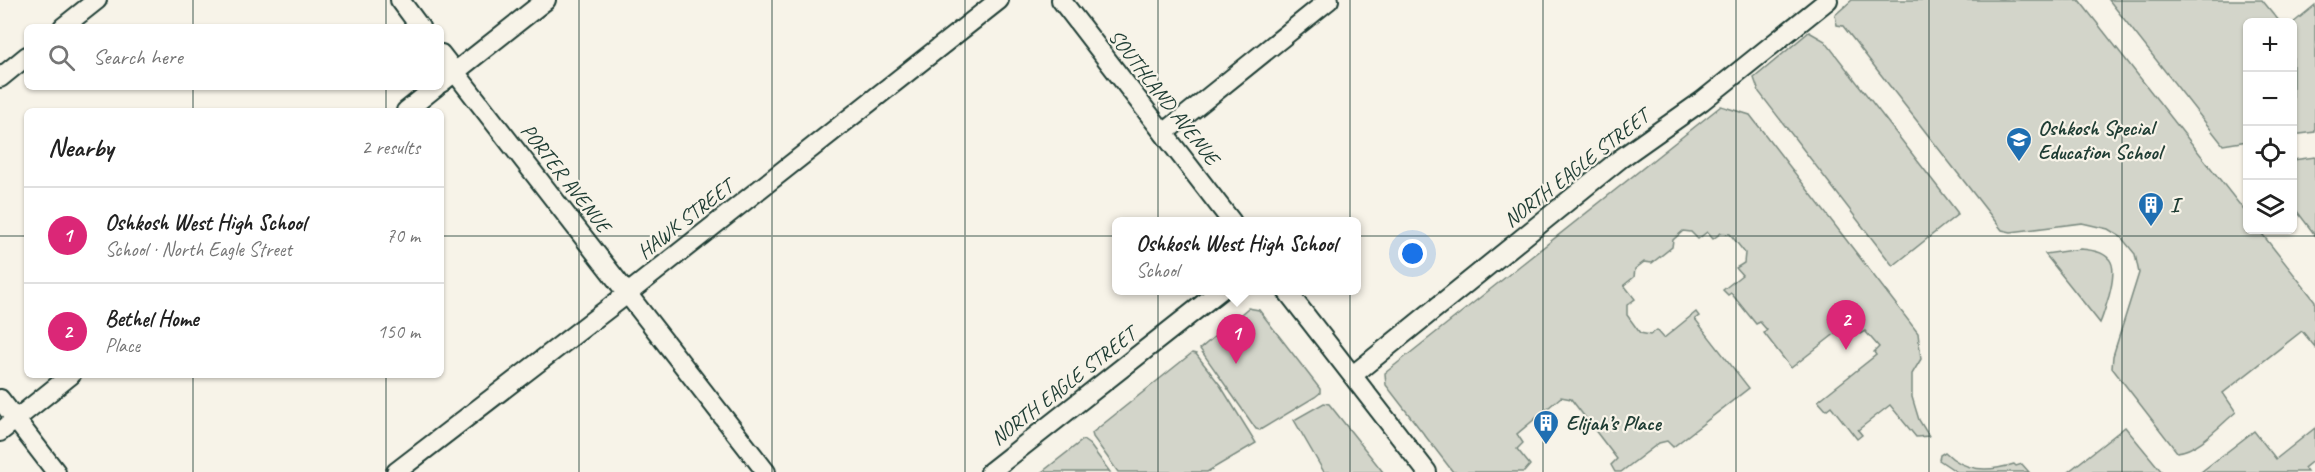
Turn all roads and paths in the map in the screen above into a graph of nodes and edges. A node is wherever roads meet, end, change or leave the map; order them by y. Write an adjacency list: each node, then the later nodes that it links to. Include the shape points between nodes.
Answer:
1 (97, 0): 8 (street)
2 (400, 0): 9 (street)
3 (546, 0): 12 (street)
4 (999, 0): 17 (street, HAWK STREET)
5 (1061, 0): 15 (street, SOUTHLAND AVENUE)
6 (1329, 0): 15 (street)
7 (1828, 0): 20 (street, NORTH EAGLE STREET, via 1620,159)
8 (67, 24)
9 (418, 24)
10 (24, 58): 11 (street)
11 (0, 78)
12 (448, 78): 17 (street, PORTER AVENUE)
13 (432, 90): 14 (street)
14 (410, 108)
15 (1164, 133): 16 (street, SOUTHLAND AVENUE)
16 (1228, 217)
17 (627, 294): 26 (street, HAWK STREET); 27 (street, PORTER AVENUE)
18 (1216, 295): 28 (street, NORTH EAGLE STREET)
19 (1289, 295): 20 (street)
20 (1353, 375): 29 (street)
21 (67, 378): 23 (street)
22 (0, 399): 23 (street)
23 (15, 419): 24 (street); 25 (street)
24 (0, 432)
25 (56, 472)
26 (396, 472)
27 (766, 472)
28 (990, 472)
29 (1427, 472)

